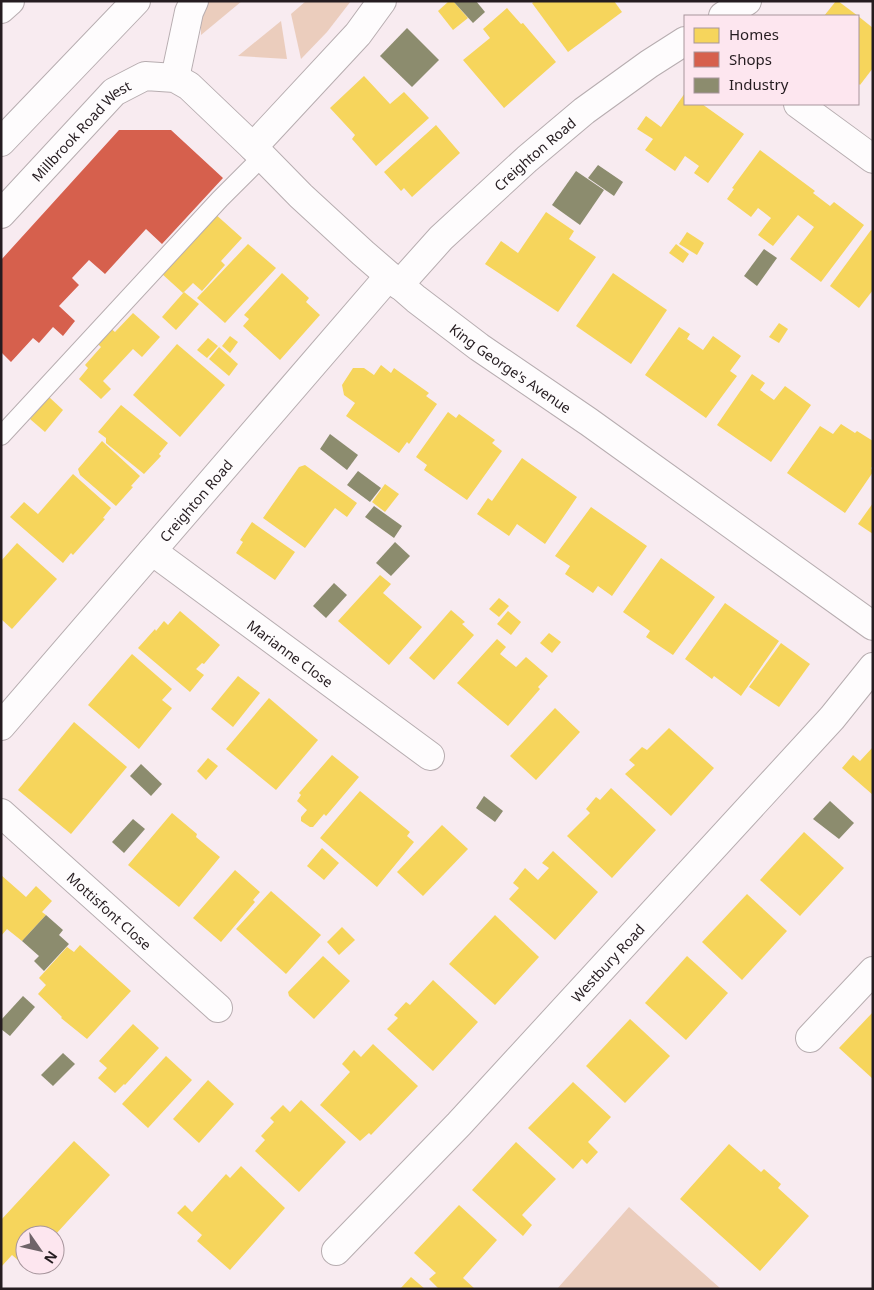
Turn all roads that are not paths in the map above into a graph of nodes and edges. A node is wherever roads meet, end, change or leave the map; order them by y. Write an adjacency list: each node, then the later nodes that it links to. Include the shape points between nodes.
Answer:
1 (10, 1): 6 (main road)
2 (136, 1): 11 (main road)
3 (194, 1): 9 (main road)
4 (382, 1): 12 (main road)
5 (747, 1): 7 (main road)
6 (1, 9)
7 (726, 15)
8 (684, 42): 15 (main road, Creighton Road, via 584,111)
9 (175, 78): 12 (main road, King George's Avenue, via 189,86); 14 (main road, Millbrook Road West, via 145,76 114,92)
10 (799, 105): 13 (main road)
11 (1, 142)
12 (258, 152): 15 (main road, King George's Avenue, via 301,196); 16 (lane, via 220,199)
13 (873, 159)
14 (1, 214)
15 (394, 280): 17 (main road, Creighton Road); 18 (main road, King George's Avenue, via 480,347)
16 (1, 436)
17 (152, 551): 20 (main road, Creighton Road); 21 (main road, Marianne Close)
18 (873, 626)
19 (873, 667): 26 (main road, Westbury Road, via 832,718 459,1124)
20 (1, 726)
21 (430, 756)
22 (1, 813): 24 (main road, Mottisfont Close)
23 (873, 970): 25 (main road)
24 (218, 1008)
25 (810, 1038)
26 (336, 1251)

